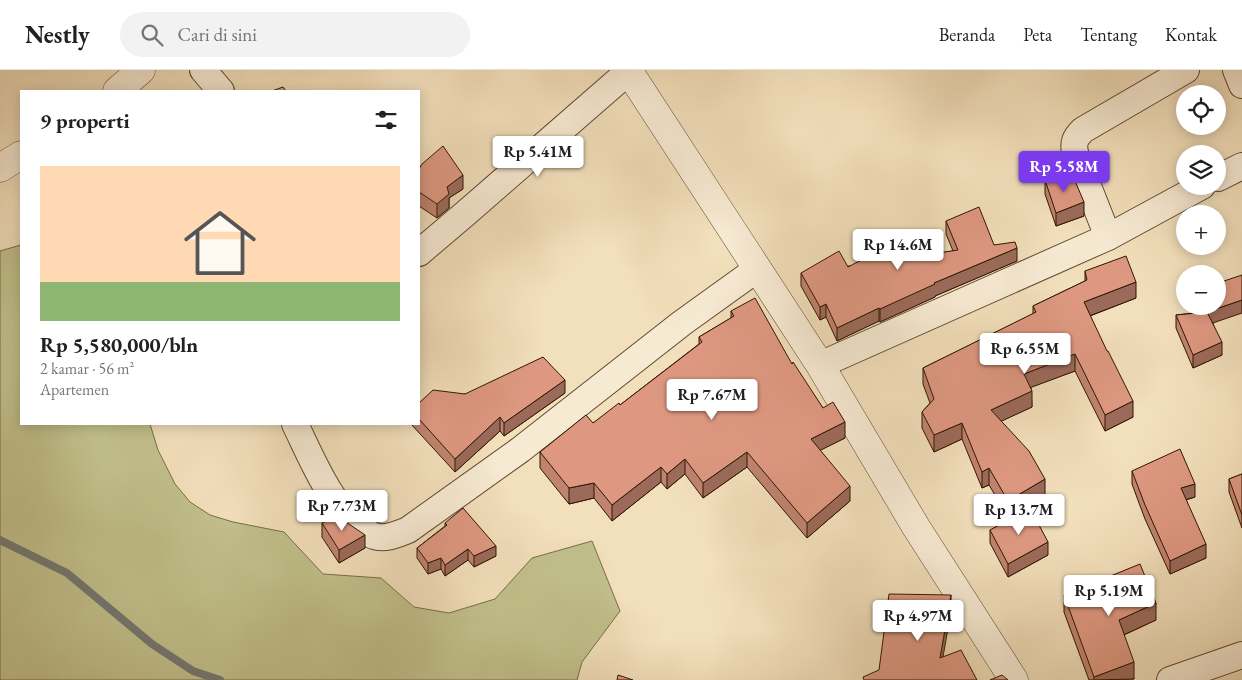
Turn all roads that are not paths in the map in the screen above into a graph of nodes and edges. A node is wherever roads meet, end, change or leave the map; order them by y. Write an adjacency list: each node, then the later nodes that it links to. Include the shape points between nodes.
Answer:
1 (141, 70): 7 (street)
2 (203, 70): 8 (street)
3 (628, 70): 15 (street); 16 (street)
4 (1186, 70): 14 (street, via 1076,137 1075,153)
5 (1236, 70): 6 (street)
6 (1242, 85)
7 (118, 90)
8 (220, 90)
9 (20, 156): 11 (street)
10 (1242, 166): 12 (street)
11 (0, 168)
12 (1226, 174)
13 (1185, 195): 14 (street)
14 (1108, 237): 17 (street)
15 (420, 252)
16 (757, 269): 17 (street); 18 (street, via 682,323 520,450 408,530 375,537 360,528 344,513 324,484)
17 (820, 365): 20 (street, via 916,527)
18 (295, 425)
19 (1242, 655): 21 (street)
20 (1014, 680)
21 (1170, 680)

